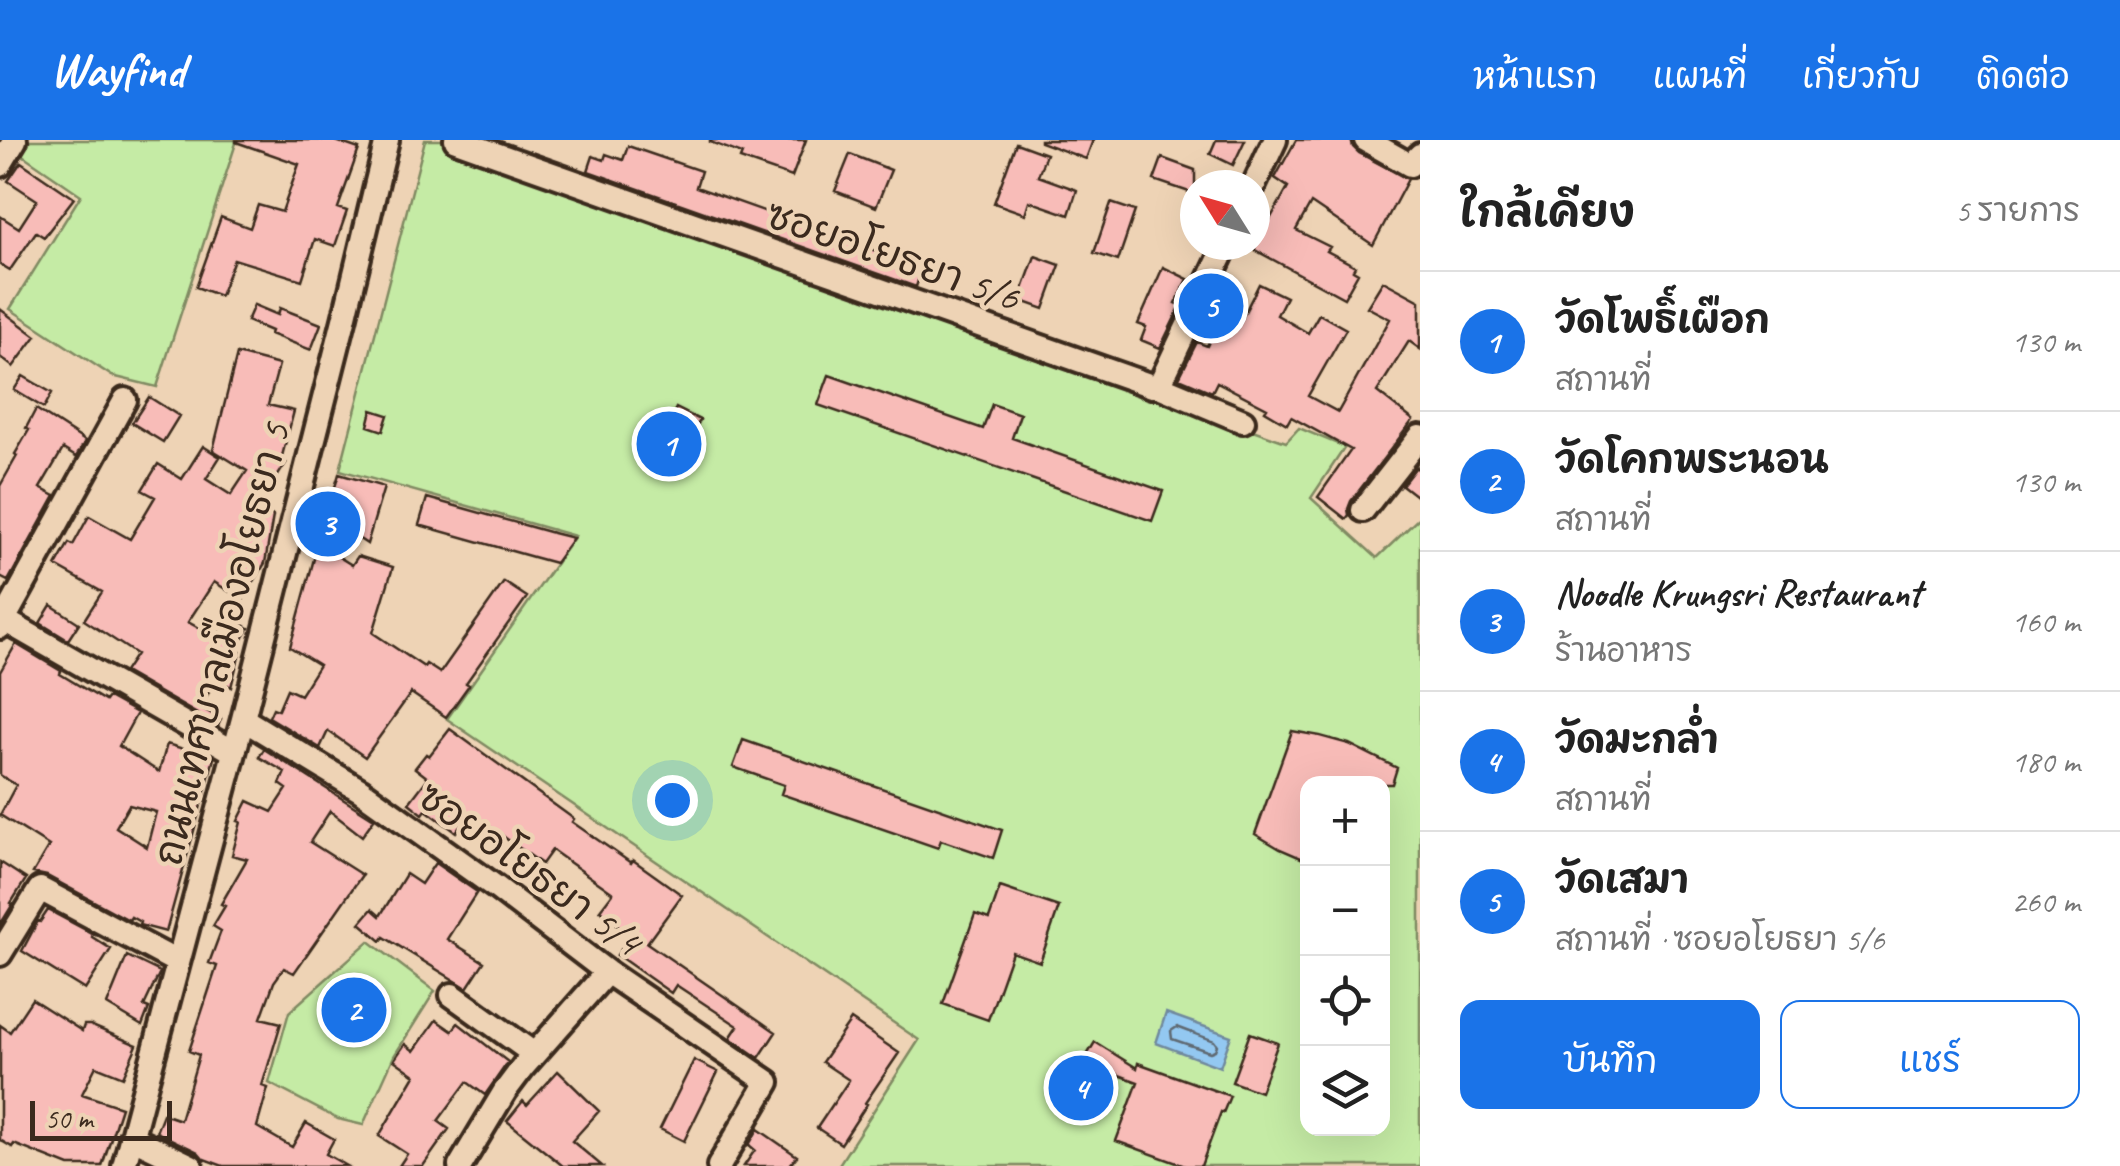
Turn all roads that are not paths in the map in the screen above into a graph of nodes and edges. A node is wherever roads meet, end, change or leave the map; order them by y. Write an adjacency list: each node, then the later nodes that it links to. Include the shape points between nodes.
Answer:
1 (16, 140): 7 (street)
2 (387, 140): 16 (street, ถนนเทศบาลเมืองอโยธยา 5)
3 (456, 140): 10 (street, ซอยอโยธยา 5/6)
4 (1275, 140): 8 (street)
5 (1366, 140): 6 (street)
6 (1415, 160)
7 (0, 164)
8 (1261, 170)
9 (1219, 260): 10 (street)
10 (1159, 386): 12 (street, ซอยอโยธยา 5/6)
11 (125, 400): 15 (street)
12 (1242, 421)
13 (1420, 437): 14 (street)
14 (1363, 510)
15 (2, 623): 17 (street)
16 (243, 720): 17 (street, ถนนเทศบาลเมืองอโยธยา 5); 20 (street, ซอยอโยธยา 5/4, via 360,790)
17 (234, 752): 19 (street, ถนนเทศบาลเมืองอโยธยา 5)
18 (0, 954): 19 (street, via 40,889)
19 (177, 962): 23 (street, ถนนเทศบาลเมืองอโยธยา 5)
20 (607, 972): 22 (street); 27 (street, ซอยอโยธยา 5/4, via 768,1082)
21 (452, 996): 22 (street)
22 (534, 1054): 26 (street)
23 (131, 1137): 24 (street, ถนนเทศบาลเมืองอโยธยา 5); 25 (street)
24 (124, 1166)
25 (191, 1166)
26 (460, 1166)
27 (719, 1166)

